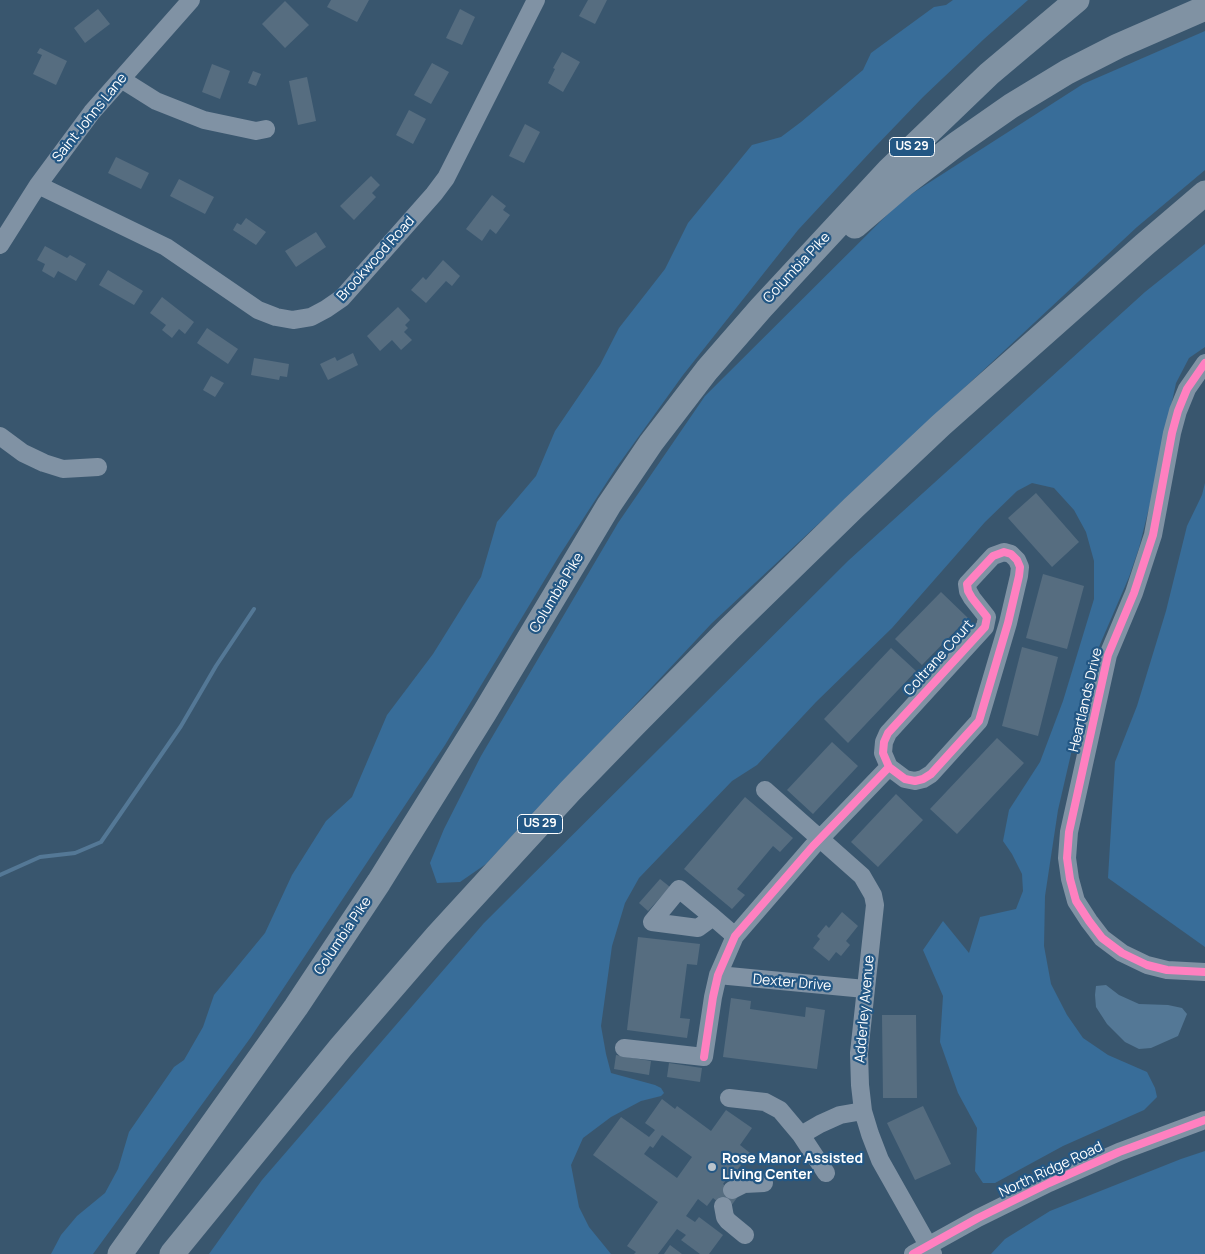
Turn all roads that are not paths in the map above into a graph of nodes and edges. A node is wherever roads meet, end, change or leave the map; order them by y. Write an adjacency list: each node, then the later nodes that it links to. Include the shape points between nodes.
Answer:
1 (191, 0): 6 (street, Saint Johns Lane)
2 (536, 0): 8 (street, Brookwood Road, via 446,178 342,298 311,317 293,320 258,310 166,247)
3 (1050, 0): 15 (highway, via 973,68 834,208 754,303)
4 (1077, 0): 12 (highway, Columbia Pike / US 29, via 938,122)
5 (1205, 8): 12 (highway, via 1118,46 1011,106 904,184)
6 (121, 79): 7 (street, via 156,101 204,120 256,131); 8 (street, Saint Johns Lane)
7 (266, 129)
8 (38, 185): 11 (street, Saint Johns Lane)
9 (1205, 193): 13 (highway, US 29)
10 (1205, 216): 13 (highway)
11 (0, 246)
12 (761, 308): 15 (highway, Columbia Pike / US 29)
13 (1056, 324): 40 (highway, US 29, via 853,508 570,791 341,1047)
14 (1205, 363): 25 (street, Heartlands Drive, via 1187,389 1178,411 1153,535 1134,593 1108,655 1067,858 1076,901 1102,938 1122,954 1148,965 1168,970)
15 (707, 370): 39 (highway, Columbia Pike / US 29, via 609,505 379,882)
16 (0, 436): 17 (street, via 44,463 63,469)
17 (98, 467)
18 (987, 617): 19 (street); 19 (street, Coltrane Court, via 972,598 967,584 993,556 1004,552 1011,554 1020,567); 20 (street, Coltrane Court, via 978,636 888,733 883,753)
19 (1008, 623): 20 (street, Coltrane Court, via 979,721 972,730 923,779 905,779)
20 (889, 767): 22 (street)
21 (765, 790): 22 (street, Adderley Avenue)
22 (820, 839): 24 (street); 27 (street, Adderley Avenue, via 862,876 873,894 875,905)
23 (713, 917): 24 (street)
24 (735, 936): 26 (street)
25 (1205, 972)
26 (718, 975): 27 (street, Dexter Drive); 28 (street, via 704,1057)
27 (865, 989): 30 (street, Adderley Avenue, via 858,1053)
28 (624, 1048)
29 (729, 1098): 32 (street, via 774,1106)
30 (863, 1111): 32 (street, via 840,1115); 38 (street, Adderley Avenue, via 880,1160)
31 (1205, 1120): 38 (street, North Ridge Road, via 1119,1152 1049,1183 978,1218)
32 (802, 1135): 33 (street)
33 (826, 1172)
34 (764, 1183): 35 (street, via 744,1184)
35 (732, 1190)
36 (723, 1206): 37 (street, via 728,1221)
37 (745, 1234)
38 (925, 1251)
39 (120, 1254)
40 (172, 1254)

